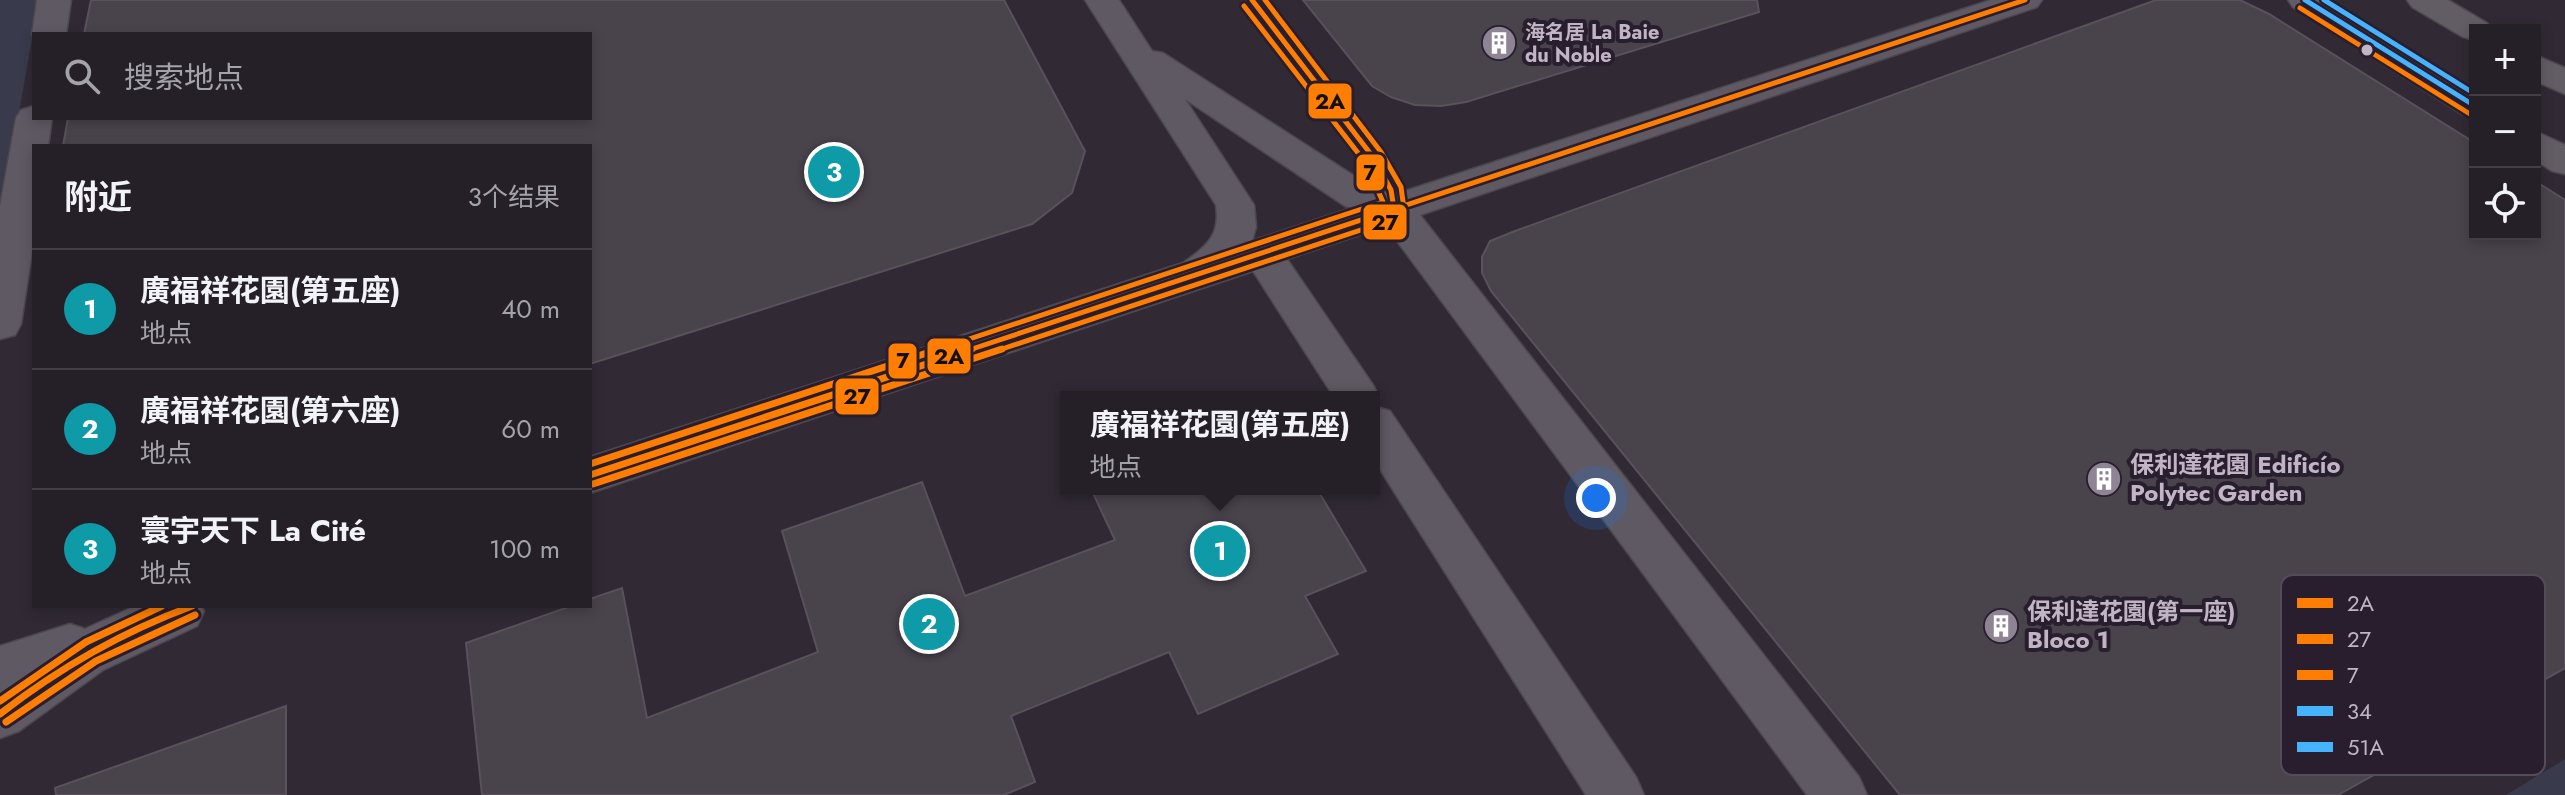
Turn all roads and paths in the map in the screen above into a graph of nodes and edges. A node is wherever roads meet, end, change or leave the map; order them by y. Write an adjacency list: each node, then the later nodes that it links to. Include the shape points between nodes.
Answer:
1 (54, 0): 7 (street)
2 (1102, 0): 8 (street)
3 (2025, 0): 15 (street)
4 (2305, 0): 11 (main road)
5 (2424, 0): 6 (main road)
6 (2469, 26)
7 (49, 32)
8 (1135, 51): 15 (street, via 1359,197); 17 (street, via 1231,196 1238,215 1231,245)
9 (2541, 69): 10 (main road)
10 (2565, 83)
11 (2469, 102)
12 (34, 120): 18 (street)
13 (2541, 147): 14 (main road)
14 (2565, 162)
15 (1394, 209): 16 (street); 26 (street)
16 (1261, 252): 17 (street); 19 (street)
17 (1197, 274): 21 (street)
18 (0, 324)
19 (1353, 391)
20 (1380, 432): 25 (street)
21 (592, 474)
22 (186, 608): 23 (street); 24 (street, via 88,652)
23 (0, 669)
24 (0, 714)
25 (1617, 795)
26 (1840, 795)

